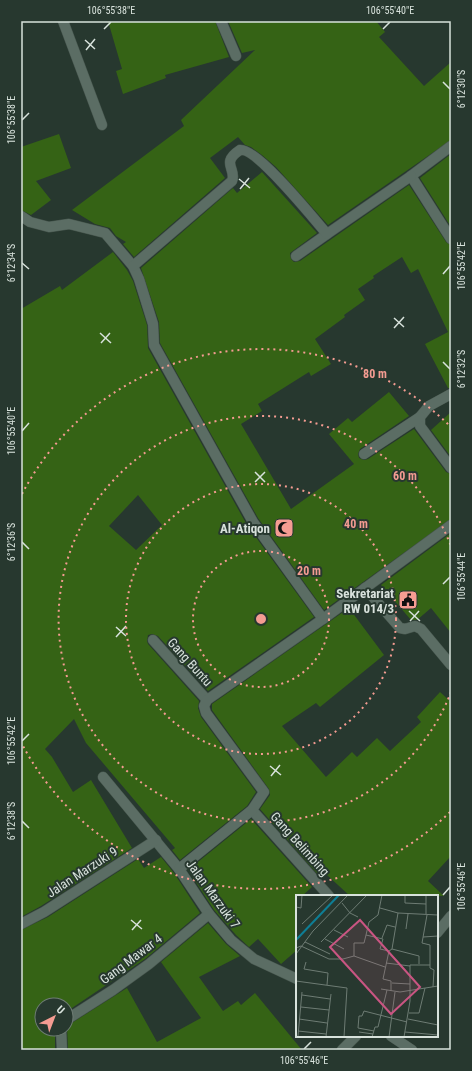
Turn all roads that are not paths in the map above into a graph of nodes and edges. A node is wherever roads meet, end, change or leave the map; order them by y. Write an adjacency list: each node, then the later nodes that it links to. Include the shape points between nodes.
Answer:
1 (64, 21): 4 (street)
2 (221, 21): 3 (street)
3 (236, 56)
4 (102, 126)
5 (451, 146): 6 (street)
6 (410, 176): 8 (street); 9 (street)
7 (21, 216): 11 (street, via 30,222 49,227 69,224 105,233)
8 (327, 234): 10 (street); 11 (street, via 273,174 244,150 236,153 229,161 232,182)
9 (451, 239)
10 (296, 256)
11 (133, 266): 18 (street, via 153,324 154,345 253,522)
12 (451, 394): 13 (street, via 429,406)
13 (420, 417): 14 (street); 15 (street, via 420,426)
14 (364, 454)
15 (451, 468)
16 (451, 525): 17 (street)
17 (365, 588): 18 (street); 20 (street, via 400,628 415,626 421,629)
18 (323, 619): 21 (street)
19 (153, 640): 21 (street, Gang Buntu)
20 (451, 665)
21 (207, 700): 23 (street, via 204,706 206,713 263,789)
22 (103, 777): 24 (street, Jalan Marzuki 7)
23 (252, 810): 25 (street); 26 (street, Gang Belimbing)
24 (156, 840): 25 (street, Jalan Marzuki 7); 29 (street, Jalan Marzuki 9)
25 (179, 869): 27 (street, Jalan Marzuki 7)
26 (328, 895)
27 (209, 914): 31 (street, Jalan Marzuki 7, via 231,940 254,959); 32 (street, Gang Mawar 4, via 149,964)
28 (451, 916): 30 (street)
29 (21, 924)
30 (438, 933)
31 (296, 979)
32 (74, 1015)
33 (61, 1037): 36 (street)
34 (355, 1037): 37 (street)
35 (392, 1037): 38 (street)
36 (62, 1050)
37 (342, 1050)
38 (412, 1050)

